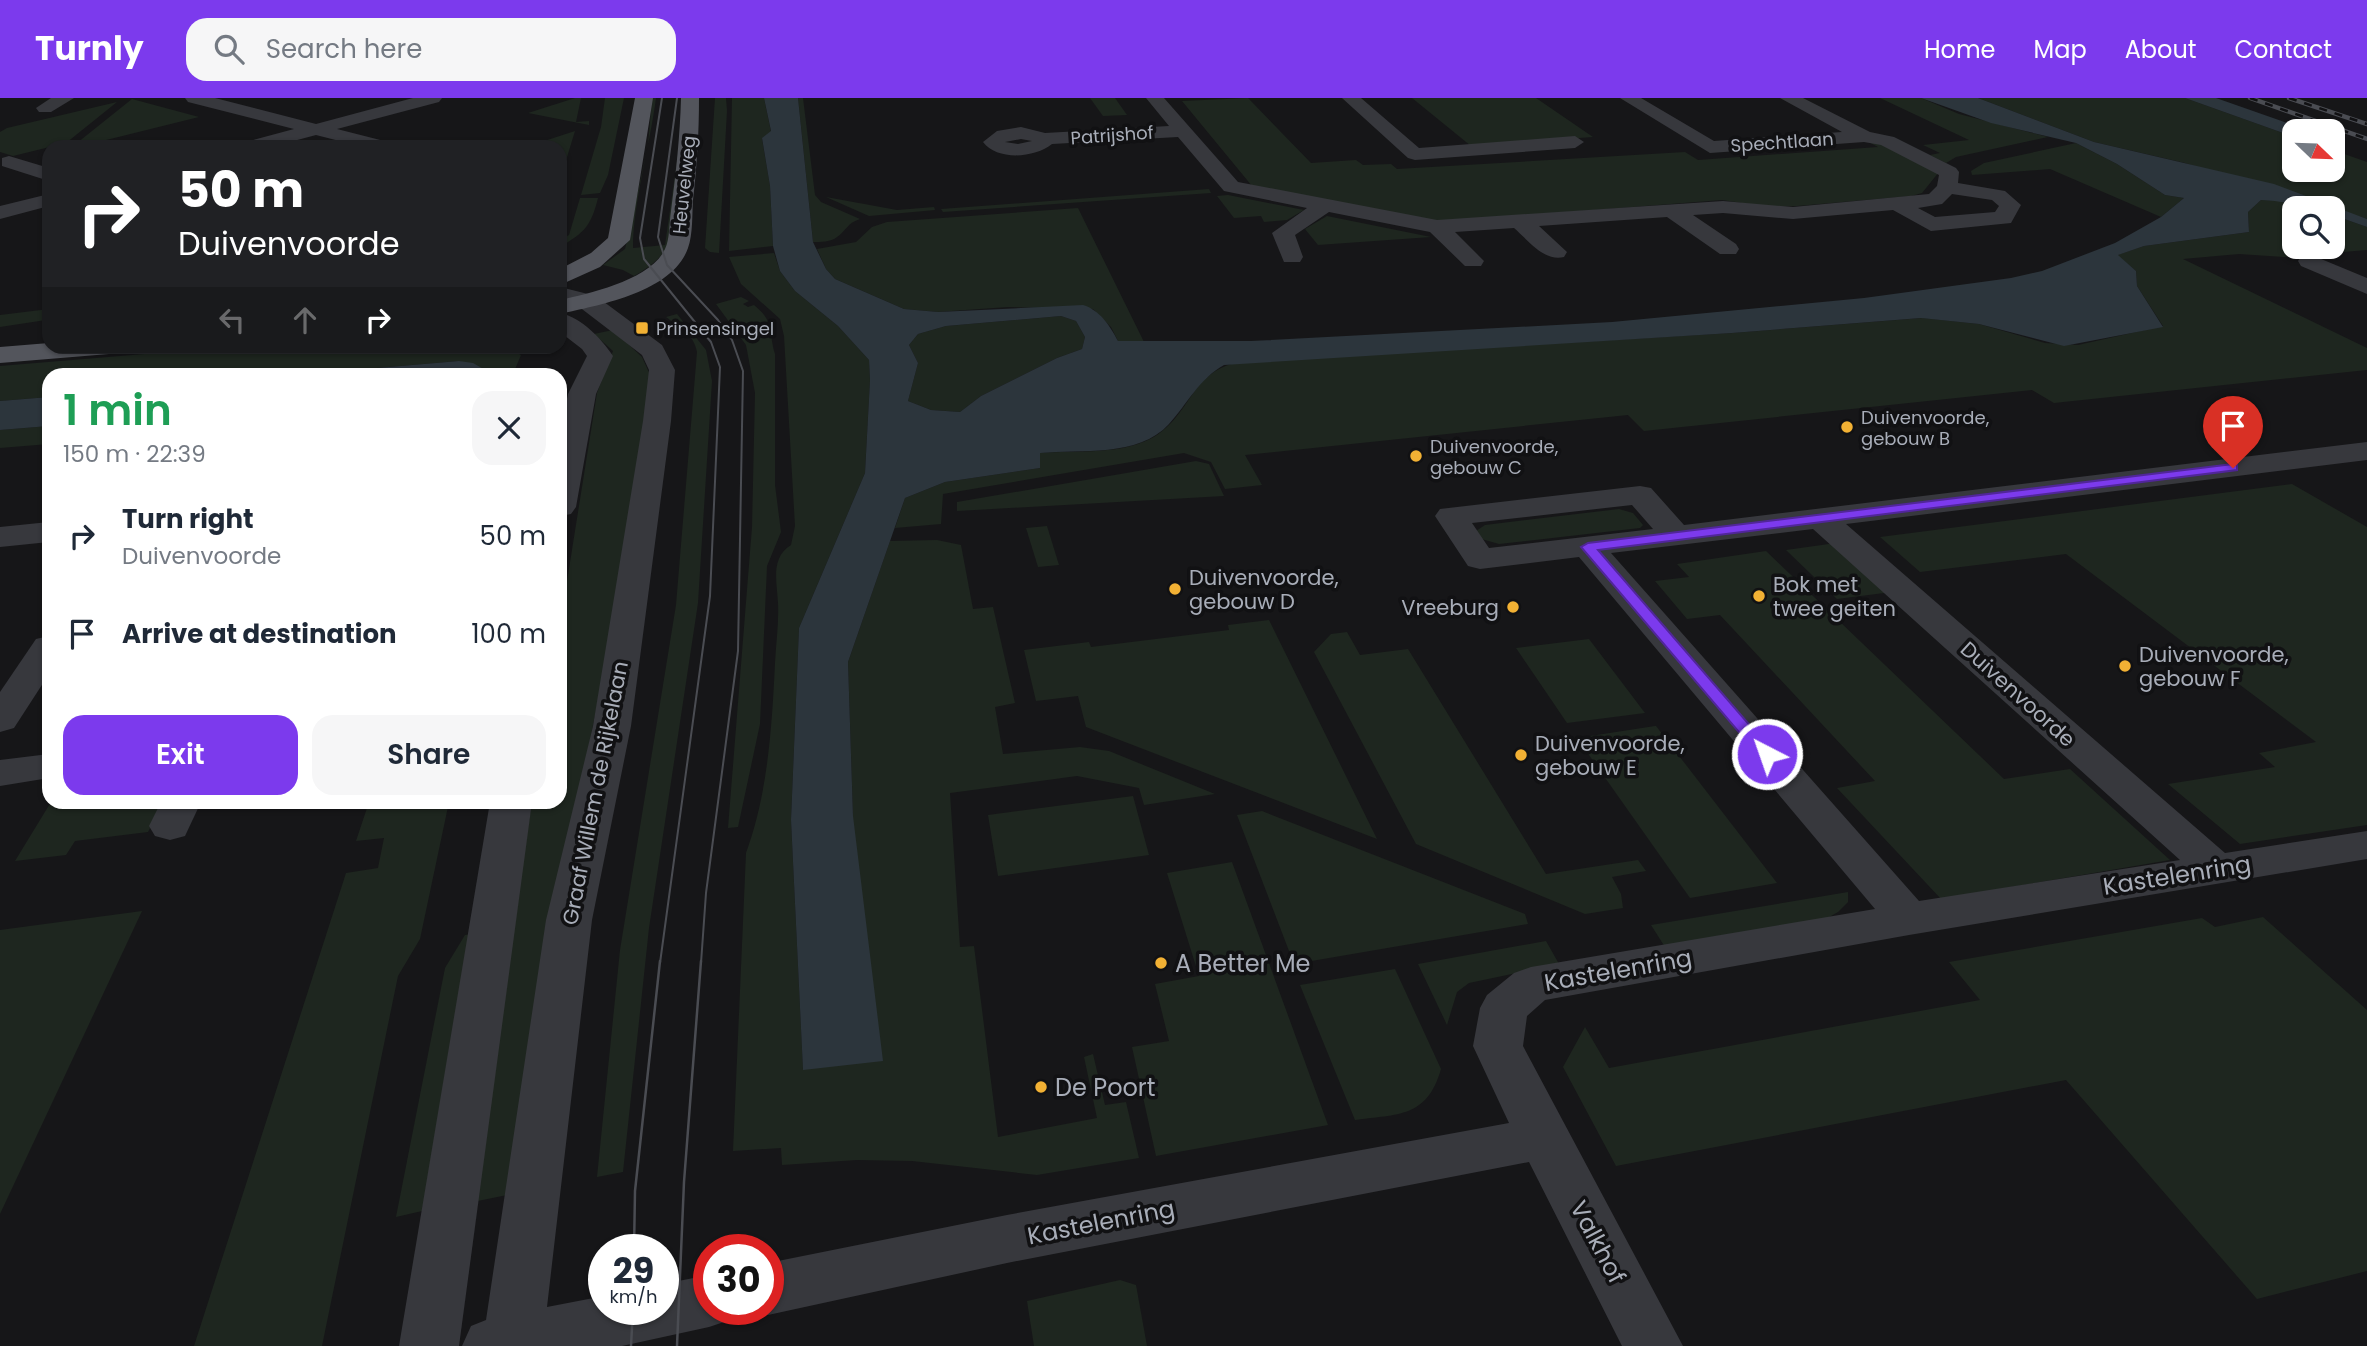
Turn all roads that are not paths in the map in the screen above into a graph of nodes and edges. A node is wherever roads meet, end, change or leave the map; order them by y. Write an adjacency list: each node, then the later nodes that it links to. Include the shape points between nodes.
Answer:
1 (65, 98): 10 (street)
2 (433, 98): 11 (street)
3 (644, 98): 36 (main road, via 620,240 588,266)
4 (690, 98): 37 (main road, Heuvelweg, via 689,146 674,254 658,272 626,287)
5 (1155, 98): 12 (street)
6 (1351, 98): 17 (street, via 1415,154)
7 (1629, 98): 13 (street, Spechtlaan, via 1710,147)
8 (1789, 98): 13 (street, Spechtlaan)
9 (203, 99): 11 (street)
10 (45, 108)
11 (316, 129): 15 (street); 16 (street)
12 (1180, 131): 14 (street, Patrijshof); 23 (street, via 1231,187)
13 (1864, 136): 20 (street, via 1887,142)
14 (1044, 139)
15 (275, 140)
16 (358, 140)
17 (1575, 142)
18 (9, 162): 19 (street)
19 (42, 173)
20 (1948, 179): 22 (street, via 1934,200); 22 (street, via 1998,195 2010,205 2003,218 1931,224)
21 (42, 202): 26 (street)
22 (1895, 204): 25 (street, via 1793,213)
23 (1324, 206): 28 (street); 32 (street, via 1283,233)
24 (1670, 210): 25 (street, via 1723,207); 27 (street); 30 (street)
25 (1763, 211): 29 (street)
26 (0, 213)
27 (1519, 221): 28 (street); 31 (street)
28 (1437, 227): 33 (street)
29 (1800, 237)
30 (1728, 249)
31 (1556, 252)
32 (1292, 257)
33 (1473, 261)
34 (2309, 261): 35 (street)
35 (2367, 287)
36 (567, 297)
37 (567, 300)
38 (567, 301): 62 (street, Graaf Willem de Rijkelaan, via 653,351 662,370 612,726 569,920 532,1211)
39 (567, 303): 45 (street, via 600,356 582,394)
40 (42, 334): 41 (main road)
41 (0, 337)
42 (42, 352): 43 (main road)
43 (0, 355)
44 (2367, 451): 46 (street)
45 (567, 471)
46 (1820, 518): 48 (street); 57 (street, Duivenvoorde)
47 (42, 533): 49 (street)
48 (1676, 536): 50 (street); 50 (street, via 1640,495 1451,516 1480,559)
49 (0, 537)
50 (1588, 547): 58 (street)
51 (42, 657): 52 (street)
52 (0, 720)
53 (42, 767): 54 (street)
54 (0, 773)
55 (510, 809): 63 (street)
56 (2367, 845): 57 (street, Kastelenring)
57 (2216, 869): 58 (street, Kastelenring)
58 (1909, 919): 59 (street, Kastelenring, via 1531,985 1504,1008 1498,1046)
59 (1543, 1139): 60 (street, Kastelenring, via 1007,1239); 64 (street, Valkhof)
60 (784, 1286)
61 (693, 1304): 62 (street)
62 (505, 1344)
63 (429, 1346)
64 (1653, 1346)

